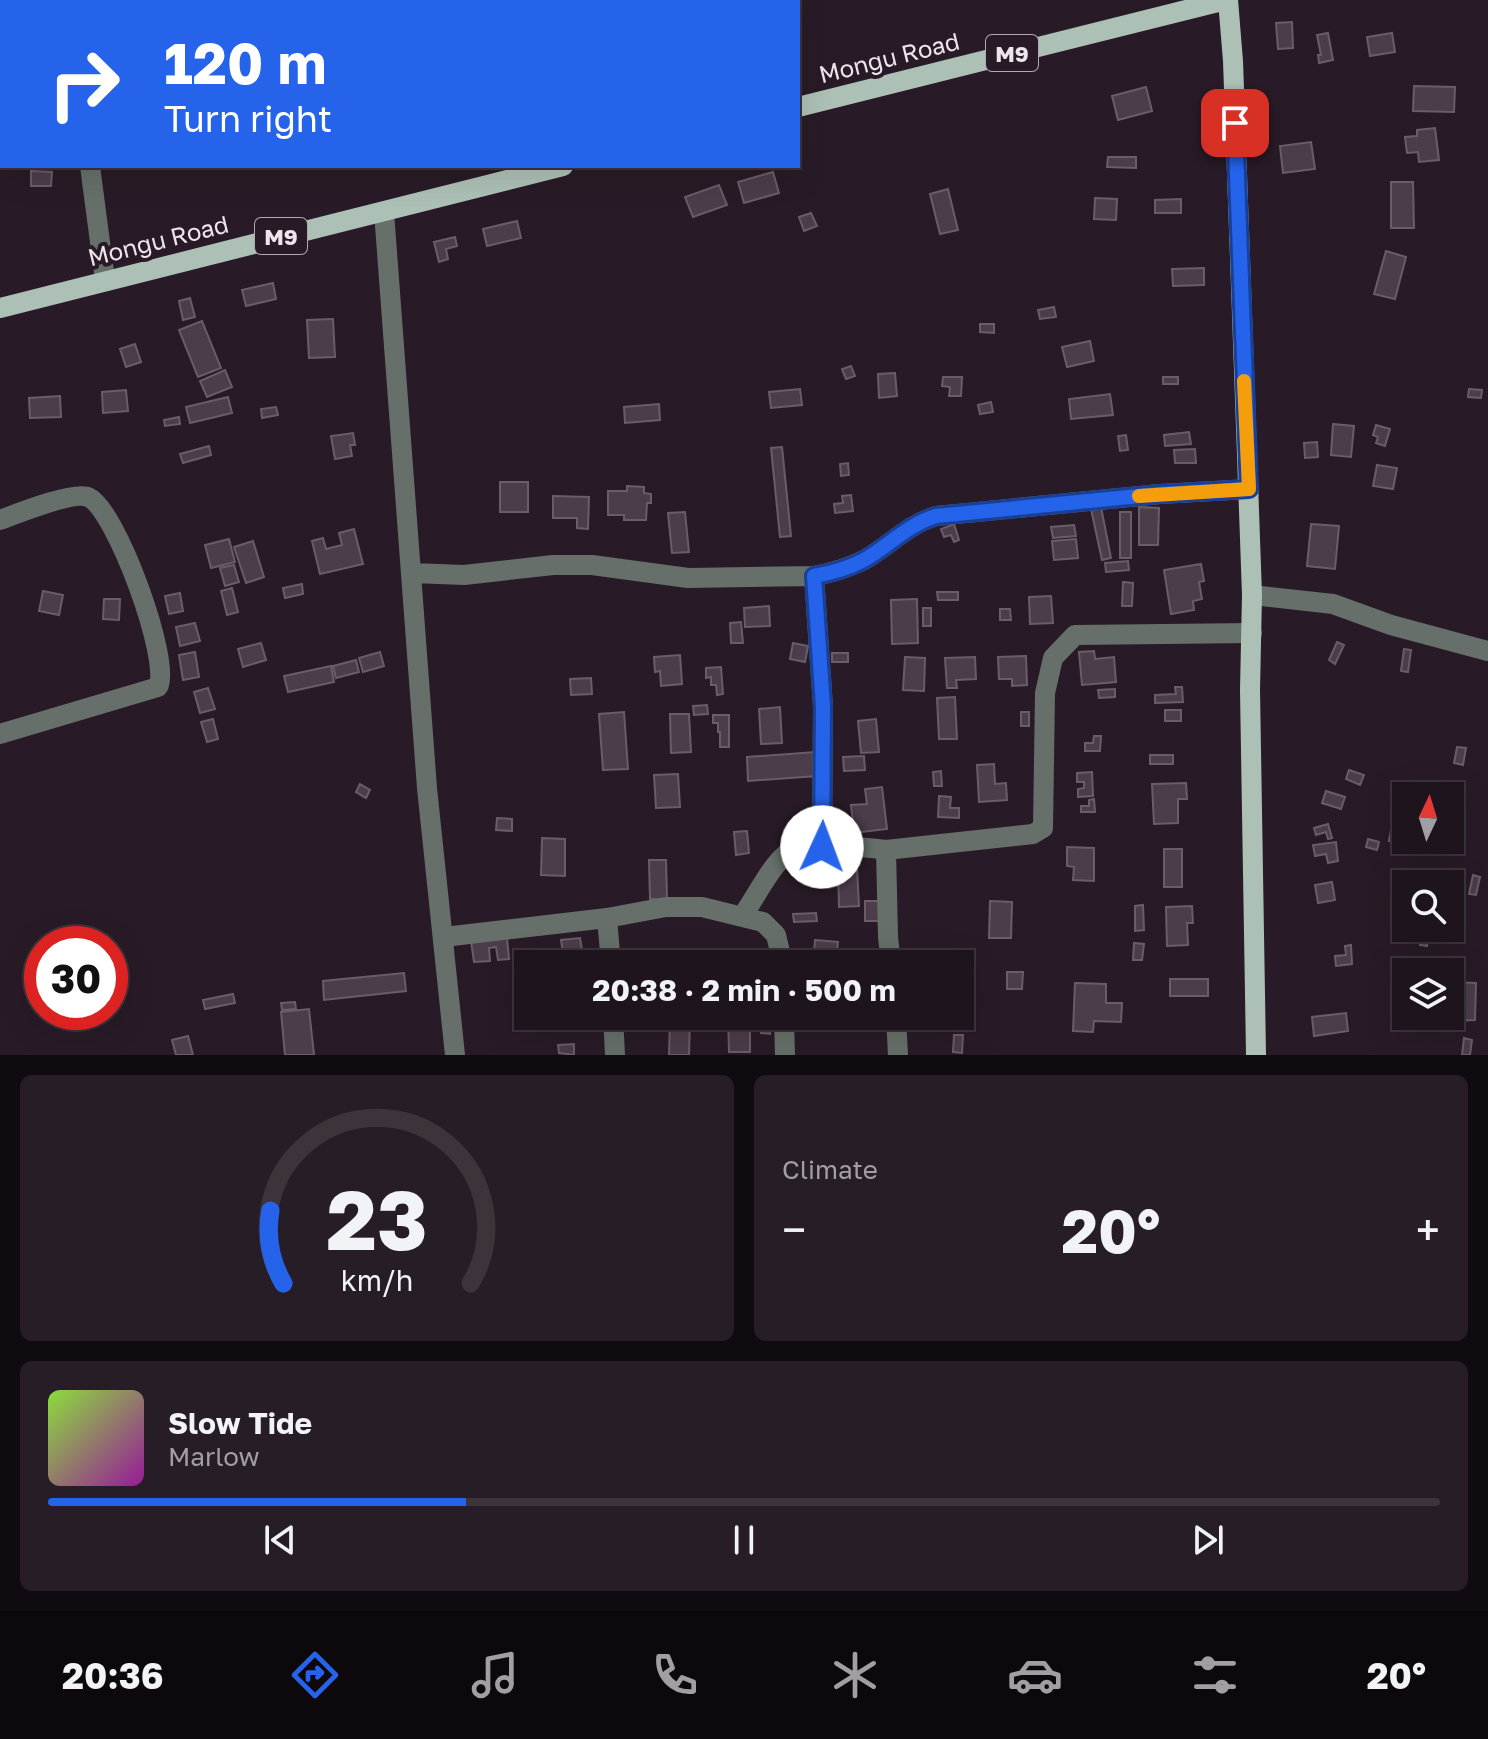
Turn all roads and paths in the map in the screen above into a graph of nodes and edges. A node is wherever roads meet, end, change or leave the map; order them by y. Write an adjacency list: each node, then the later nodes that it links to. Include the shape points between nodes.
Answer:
1 (1227, 0): 2 (main road, Mongu Road / M9); 8 (main road)
2 (800, 107)
3 (90, 168): 6 (street)
4 (555, 168): 5 (main road, Mongu Road / M9)
5 (384, 212): 6 (main road, Mongu Road / M9); 10 (street)
6 (105, 280): 7 (main road, Mongu Road / M9)
7 (0, 308)
8 (1249, 489): 11 (street, via 936,516 909,527 864,560); 12 (main road)
9 (0, 520): 15 (street, via 80,495 99,504 129,559 151,625 161,678 158,687)
10 (413, 573): 11 (street, via 464,575 592,565 688,578); 20 (street, via 427,788)
11 (814, 576): 16 (street, via 823,721)
12 (1252, 595): 13 (main road); 14 (street, via 1333,604)
13 (1252, 633): 17 (street, via 1075,635 1053,658 1047,684 1043,828 1033,834); 31 (main road)
14 (1488, 651)
15 (0, 734)
16 (822, 847): 17 (street); 18 (street, via 785,854)
17 (886, 850): 23 (street)
18 (743, 915): 19 (street, via 666,907); 22 (street, via 763,922 776,935)
19 (607, 918): 20 (street); 21 (street)
20 (444, 937): 27 (street)
21 (610, 950)
22 (780, 950)
23 (889, 950)
24 (614, 1030): 28 (street)
25 (784, 1030): 29 (street)
26 (897, 1030): 30 (street)
27 (455, 1055)
28 (615, 1055)
29 (785, 1055)
30 (898, 1055)
31 (1256, 1055)

